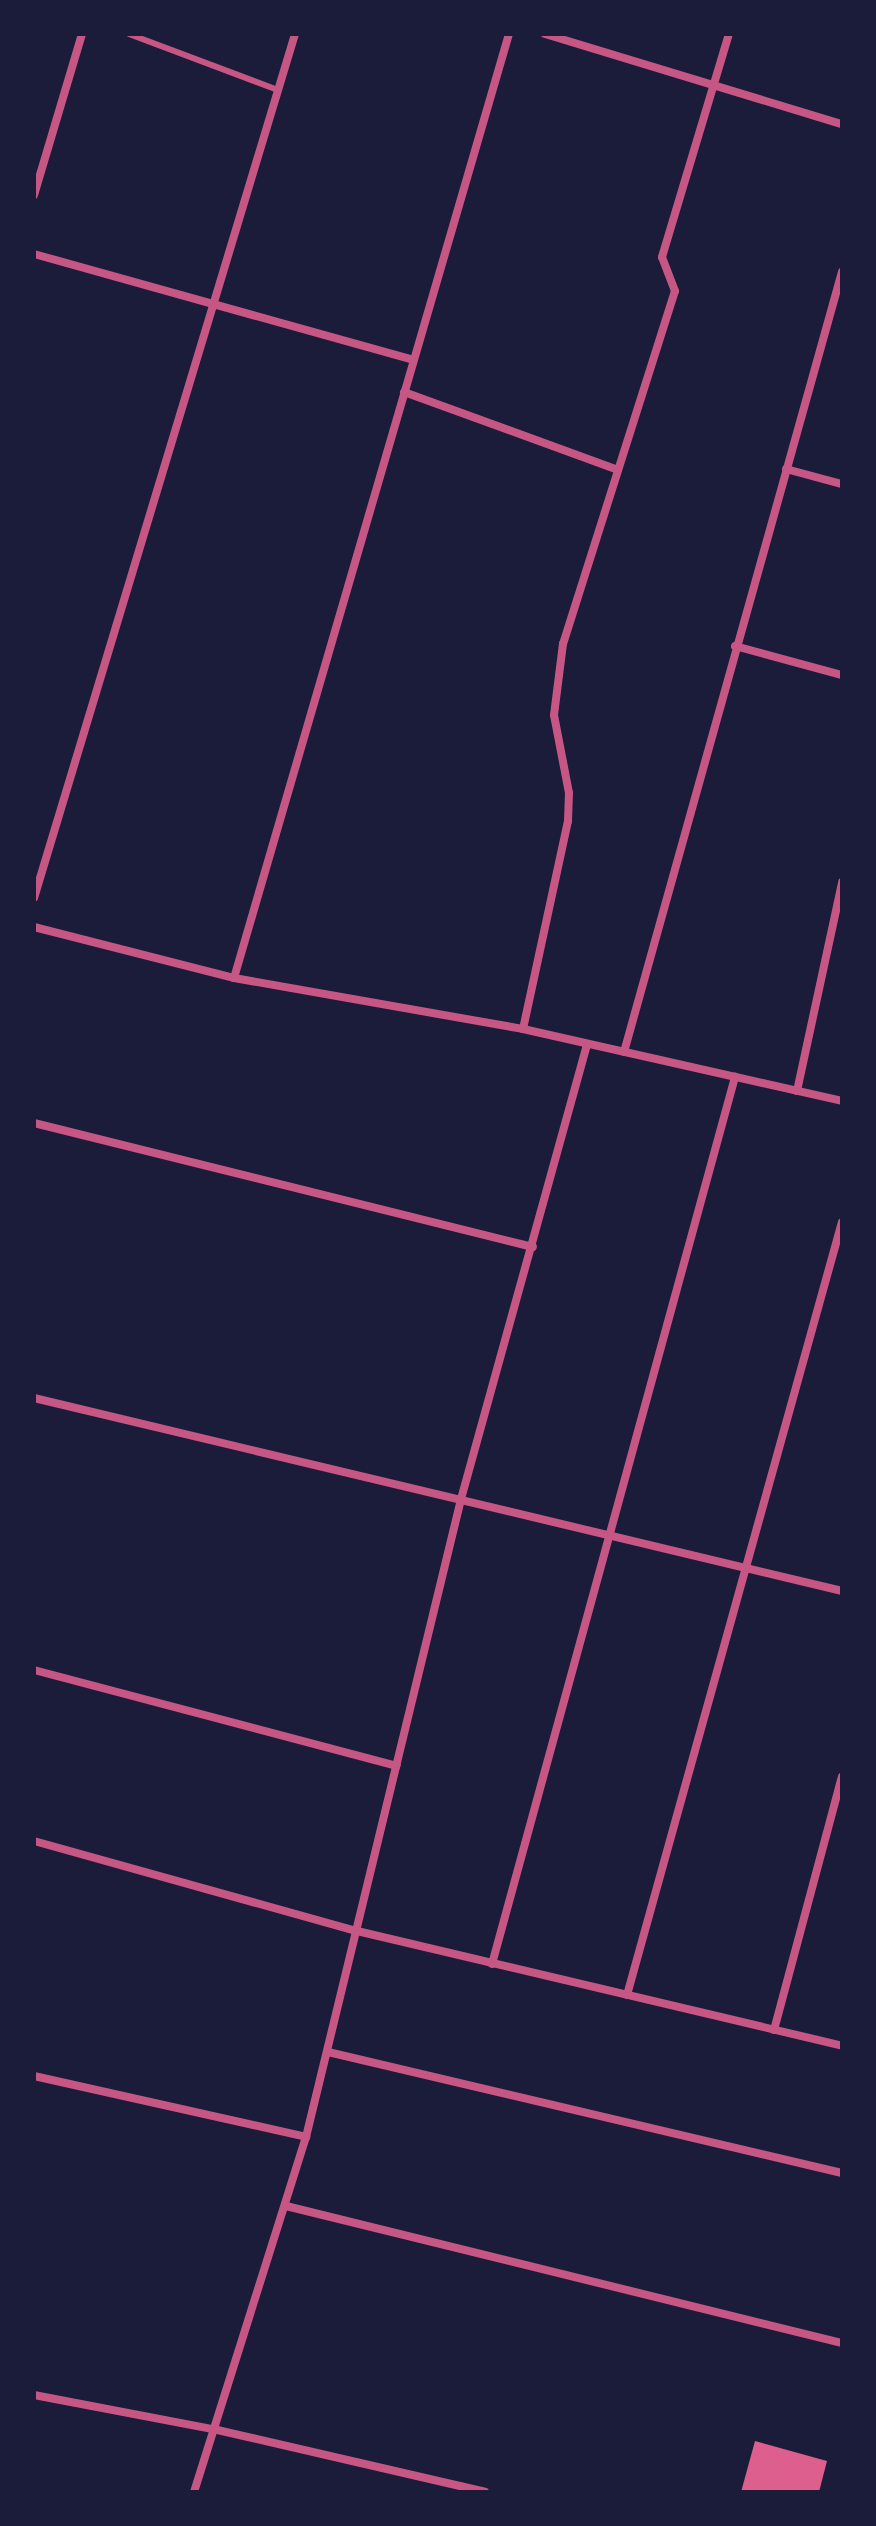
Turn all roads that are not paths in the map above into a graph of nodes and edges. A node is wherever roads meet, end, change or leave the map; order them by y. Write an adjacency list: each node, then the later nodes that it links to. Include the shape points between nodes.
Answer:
1 (82, 34): 10 (street)
2 (129, 34): 8 (lane)
3 (295, 34): 8 (street)
4 (509, 34): 15 (street)
5 (545, 34): 7 (street)
6 (729, 34): 7 (street)
7 (713, 86): 9 (street); 17 (street, via 662,257 675,291)
8 (278, 90): 14 (street)
9 (842, 124)
10 (34, 195)
11 (34, 254): 14 (street)
12 (842, 272): 13 (street)
13 (840, 286): 18 (street)
14 (213, 304): 15 (street); 23 (street)
15 (413, 360): 16 (street)
16 (404, 392): 17 (street); 25 (street)
17 (615, 469): 26 (street, via 558,668 554,715 569,793 568,821)
18 (786, 469): 19 (street); 20 (street)
19 (842, 484)
20 (735, 646): 21 (street); 28 (street)
21 (842, 675)
22 (842, 882): 30 (street)
23 (34, 898)
24 (34, 927): 25 (street)
25 (234, 978): 26 (street)
26 (523, 1029): 27 (street)
27 (587, 1044): 28 (street); 34 (street)
28 (624, 1052): 29 (street)
29 (735, 1077): 30 (street); 37 (street)
30 (797, 1091): 31 (street)
31 (842, 1101)
32 (34, 1123): 34 (street)
33 (842, 1222): 38 (street)
34 (533, 1247): 36 (street)
35 (34, 1398): 36 (street)
36 (461, 1499): 37 (street); 41 (street)
37 (608, 1533): 38 (street); 45 (street)
38 (744, 1567): 39 (street); 46 (street)
39 (842, 1591)
40 (34, 1670): 41 (street)
41 (397, 1766): 44 (street)
42 (842, 1777): 47 (street)
43 (34, 1841): 44 (street)
44 (357, 1931): 45 (street); 49 (street)
45 (492, 1964): 46 (street)
46 (627, 1995): 47 (street)
47 (774, 2030): 48 (street)
48 (842, 2046)
49 (328, 2052): 51 (street); 52 (street)
50 (34, 2076): 51 (street)
51 (306, 2137): 53 (street)
52 (842, 2173)
53 (286, 2206): 54 (street); 56 (street)
54 (842, 2343)
55 (34, 2395): 56 (street)
56 (213, 2429): 57 (street); 58 (street)
57 (194, 2492)
58 (485, 2492)

